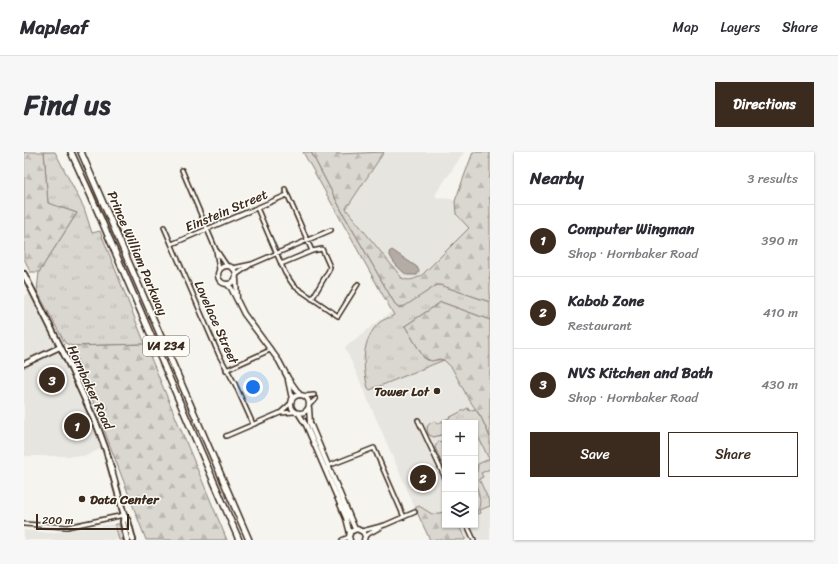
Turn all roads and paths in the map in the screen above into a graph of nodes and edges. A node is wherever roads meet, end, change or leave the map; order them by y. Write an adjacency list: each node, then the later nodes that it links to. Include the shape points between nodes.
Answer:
1 (71, 152): 53 (highway, Prince William Parkway / VA 234)
2 (81, 152): 54 (highway, Prince William Parkway / VA 234)
3 (182, 170): 8 (street)
4 (285, 189): 5 (street)
5 (287, 195): 6 (street, Einstein Street); 10 (street)
6 (257, 208): 8 (street, Einstein Street); 14 (street)
7 (164, 227): 11 (street, Lovelace Street)
8 (207, 229): 11 (street, Einstein Street); 12 (street)
9 (331, 230): 10 (street)
10 (307, 240): 13 (street); 14 (street)
11 (172, 244): 29 (street, Lovelace Street)
12 (216, 250): 17 (street); 19 (street)
13 (312, 251): 16 (street); 24 (street, via 322,248 330,267)
14 (277, 253): 15 (street); 16 (street)
15 (252, 264): 18 (street); 21 (street)
16 (281, 264): 24 (street, via 294,286)
17 (227, 266): 18 (street); 19 (street)
18 (233, 268): 21 (street)
19 (220, 270): 22 (street, via 219,279)
20 (24, 274): 26 (main road, Hornbaker Road)
21 (236, 277): 22 (street, via 232,283); 25 (street)
22 (227, 284): 25 (street)
23 (358, 284): 24 (street, via 338,316)
24 (312, 299)
25 (238, 303): 27 (street)
26 (60, 347): 28 (street); 42 (main road, Hornbaker Road, via 103,440)
27 (270, 350): 29 (street); 30 (street, via 279,360)
28 (24, 364)
29 (226, 370): 37 (street, Lovelace Street)
30 (288, 378): 31 (street); 32 (street)
31 (302, 396): 32 (street, via 296,396); 33 (street, via 308,399); 33 (street, via 315,397)
32 (291, 401): 34 (street); 35 (street, via 292,409)
33 (309, 406): 35 (street, via 305,412); 39 (street, via 310,423)
34 (280, 413): 35 (street); 37 (street)
35 (297, 413): 49 (street, via 306,424 341,505)
36 (418, 420): 40 (street)
37 (253, 424): 38 (street)
38 (226, 436)
39 (328, 466): 43 (street, via 374,448); 47 (street)
40 (442, 472)
41 (415, 512): 43 (street)
42 (124, 515): 44 (street, via 67,527); 51 (main road, Hornbaker Road); 52 (main road, Hornbaker Road)
43 (404, 517): 45 (street)
44 (24, 524)
45 (385, 525): 48 (street); 50 (street)
46 (468, 528): 56 (street)
47 (355, 529): 48 (street); 49 (street)
48 (362, 530): 50 (street)
49 (350, 537): 55 (street)
50 (364, 538)
51 (127, 540)
52 (133, 540)
53 (239, 540)
54 (249, 540)
55 (342, 540)
56 (474, 540)

